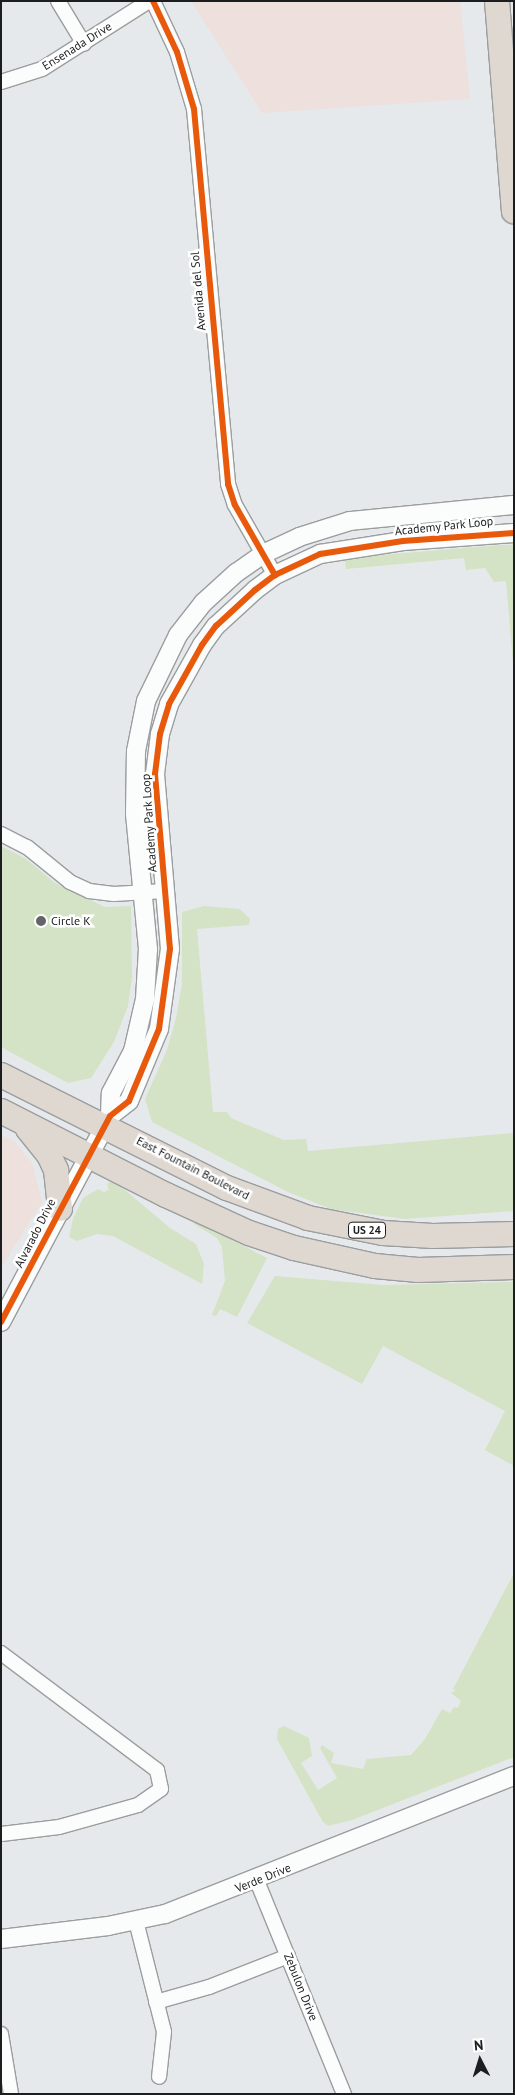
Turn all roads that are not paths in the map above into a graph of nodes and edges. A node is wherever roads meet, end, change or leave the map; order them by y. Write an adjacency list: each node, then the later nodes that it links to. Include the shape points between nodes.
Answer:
1 (58, 1): 4 (street)
2 (151, 1): 4 (street, Ensenada Drive); 9 (street, Avenida del Sol, via 177,52 194,109 228,484 235,505)
3 (497, 1): 6 (highway)
4 (84, 44): 5 (street, Ensenada Drive, via 42,69)
5 (1, 82)
6 (514, 211)
7 (514, 505): 9 (street, Academy Park Loop, via 350,522 324,528)
8 (514, 533): 10 (street, Academy Park Loop, via 403,541 347,549 320,554)
9 (263, 554): 10 (street, Avenida del Sol); 13 (street, Academy Park Loop, via 218,588 190,618 166,656 146,701 134,778)
10 (276, 575): 12 (street, Academy Park Loop, via 216,626 169,704 160,734 155,774)
11 (1, 834): 13 (street, via 28,847 70,882 89,891)
12 (165, 891): 13 (street); 16 (street, Academy Park Loop, via 170,949 159,1029 129,1101)
13 (143, 893): 16 (street, Academy Park Loop, via 148,950 144,1008 133,1051 111,1093)
14 (1, 1075): 16 (highway, East Fountain Boulevard / US 24)
15 (1, 1111): 17 (highway)
16 (108, 1120): 18 (street, Academy Park Loop); 20 (highway, East Fountain Boulevard / US 24, via 227,1188 308,1218 383,1233 433,1236)
17 (22, 1122): 18 (highway); 19 (highway, via 49,1155 56,1170)
18 (88, 1155): 19 (street, Alvarado Drive); 21 (highway, via 213,1217 294,1248 375,1266 418,1270)
19 (60, 1209): 22 (street, Alvarado Drive)
20 (514, 1234)
21 (514, 1267)
22 (1, 1322)
23 (1, 1653): 25 (street, via 157,1770 161,1789 130,1807 59,1827)
24 (514, 1776): 26 (street, Verde Drive)
25 (1, 1834)
26 (257, 1881): 27 (street, Verde Drive); 29 (street, Zebulon Drive)
27 (136, 1921): 28 (street, Verde Drive); 30 (street)
28 (1, 1939)
29 (288, 1956): 30 (street, via 209,1988); 34 (street, Zebulon Drive)
30 (156, 2002): 32 (street, via 164,2032)
31 (1, 2034): 33 (street)
32 (159, 2077)
33 (11, 2094)
34 (344, 2094)

